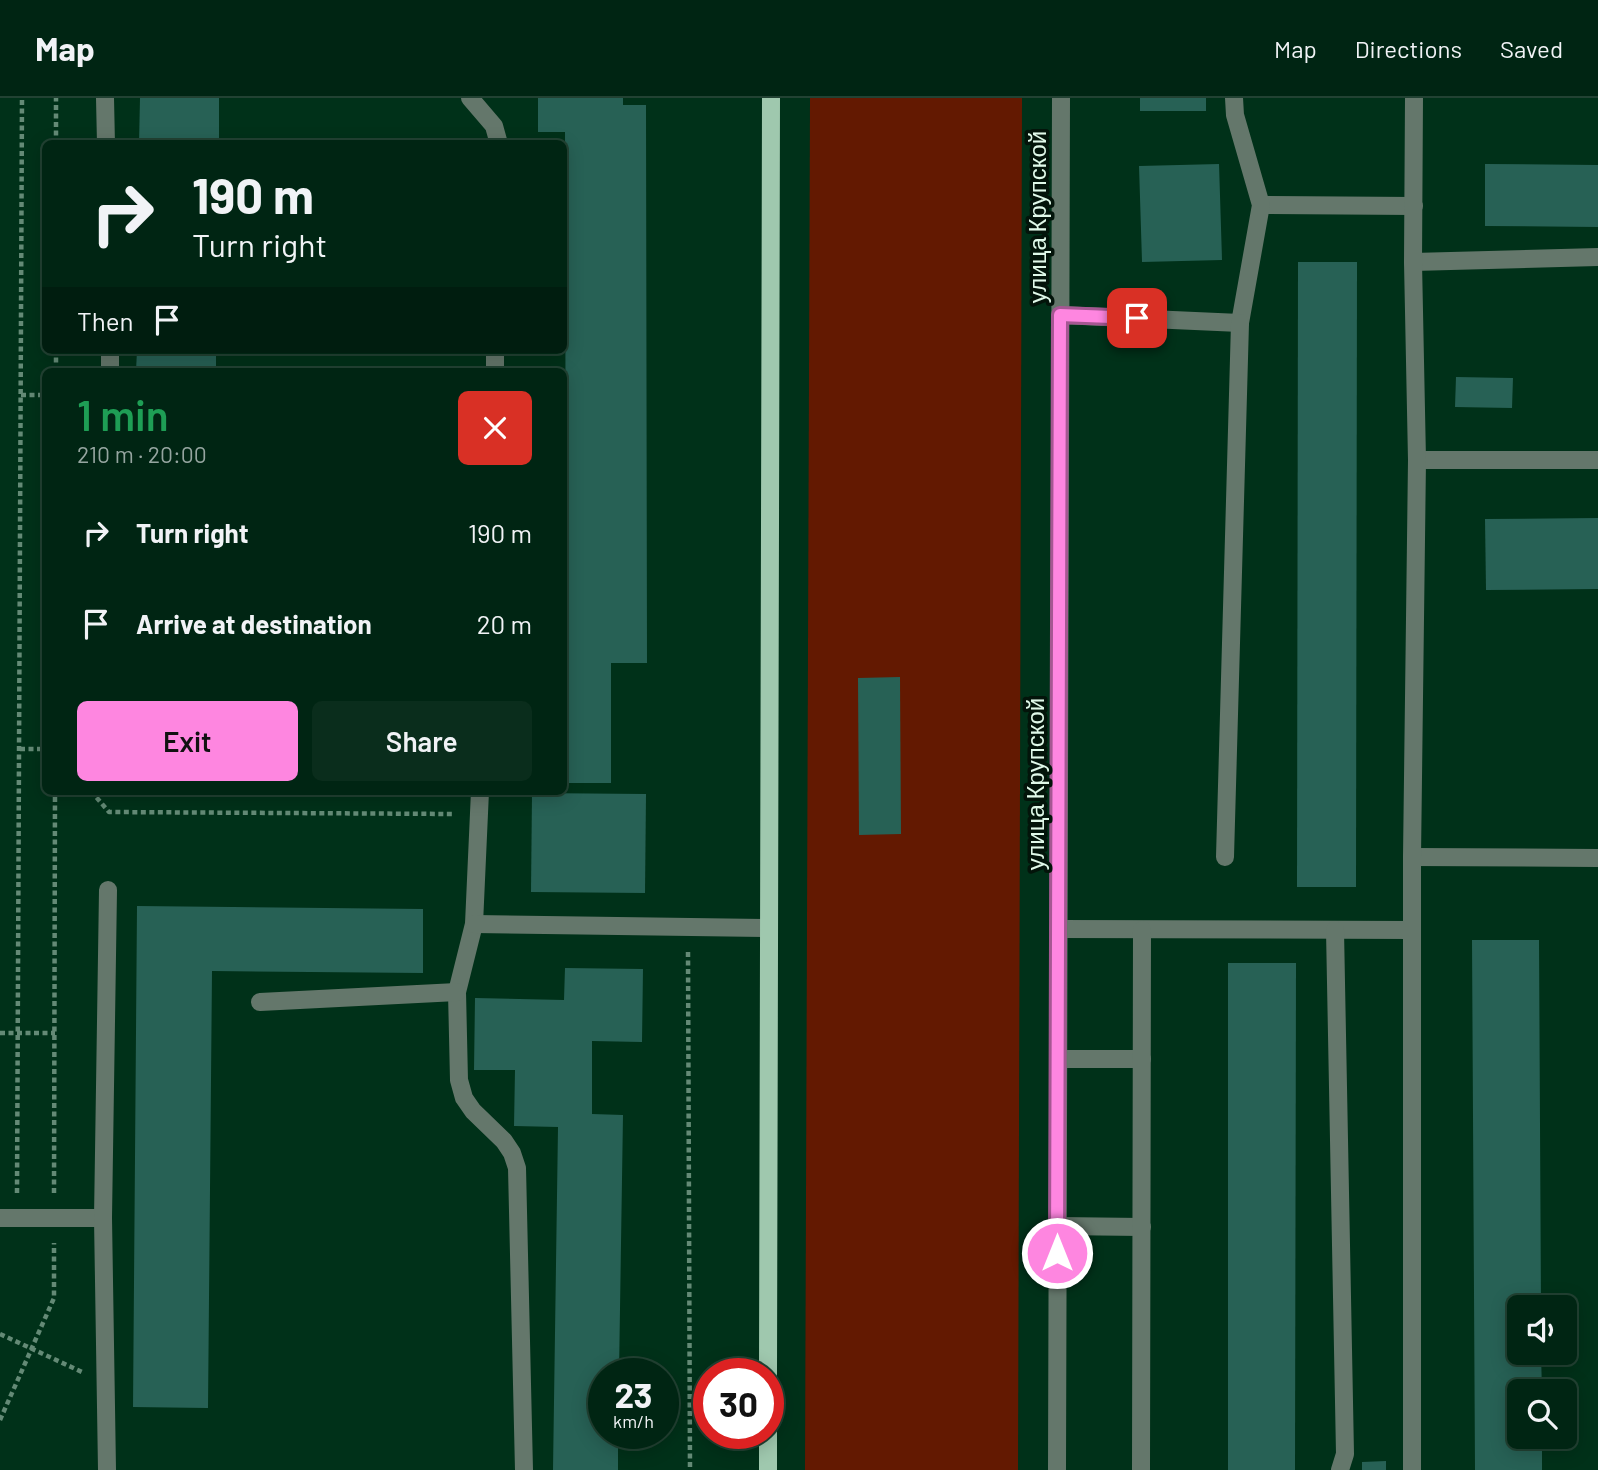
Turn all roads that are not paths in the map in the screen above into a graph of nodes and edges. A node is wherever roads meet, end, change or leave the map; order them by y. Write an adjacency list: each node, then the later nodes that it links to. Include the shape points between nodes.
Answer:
1 (105, 98): 7 (street)
2 (470, 98): 8 (street, via 494,125)
3 (771, 98): 23 (main road)
4 (1061, 98): 13 (street, улица Крупской)
5 (1234, 98): 9 (street)
6 (1414, 98): 10 (street)
7 (106, 140)
8 (498, 140)
9 (1261, 205): 10 (street); 14 (street)
10 (1414, 206): 12 (street)
11 (1598, 257): 12 (street)
12 (1413, 262): 15 (street)
13 (1060, 315): 14 (street); 24 (street, улица Крупской)
14 (1240, 323): 18 (street)
15 (1417, 460): 16 (street); 19 (street)
16 (1598, 460)
17 (480, 795): 22 (street)
18 (1225, 857)
19 (1412, 857): 20 (street); 27 (street)
20 (1598, 858)
21 (108, 890): 33 (street)
22 (474, 924): 23 (street); 28 (street)
23 (768, 928): 36 (main road)
24 (1058, 929): 25 (street); 30 (street, улица Крупской)
25 (1142, 930): 26 (street); 31 (street)
26 (1335, 930): 27 (street); 43 (street, via 1345,1454)
27 (1412, 930): 44 (street)
28 (457, 992): 29 (street); 39 (street, via 459,1080 464,1098 504,1141 517,1168)
29 (260, 1002)
30 (1058, 1059): 31 (street); 34 (street, улица Крупской)
31 (1142, 1059): 35 (street)
32 (9, 1218): 33 (street)
33 (103, 1218): 38 (street)
34 (1057, 1226): 35 (street); 41 (street, улица Крупской)
35 (1142, 1227): 42 (street)
36 (768, 1358)
37 (768, 1449): 40 (main road)
38 (107, 1470)
39 (524, 1470)
40 (768, 1470)
41 (1056, 1470)
42 (1141, 1470)
43 (1340, 1470)
44 (1412, 1470)

